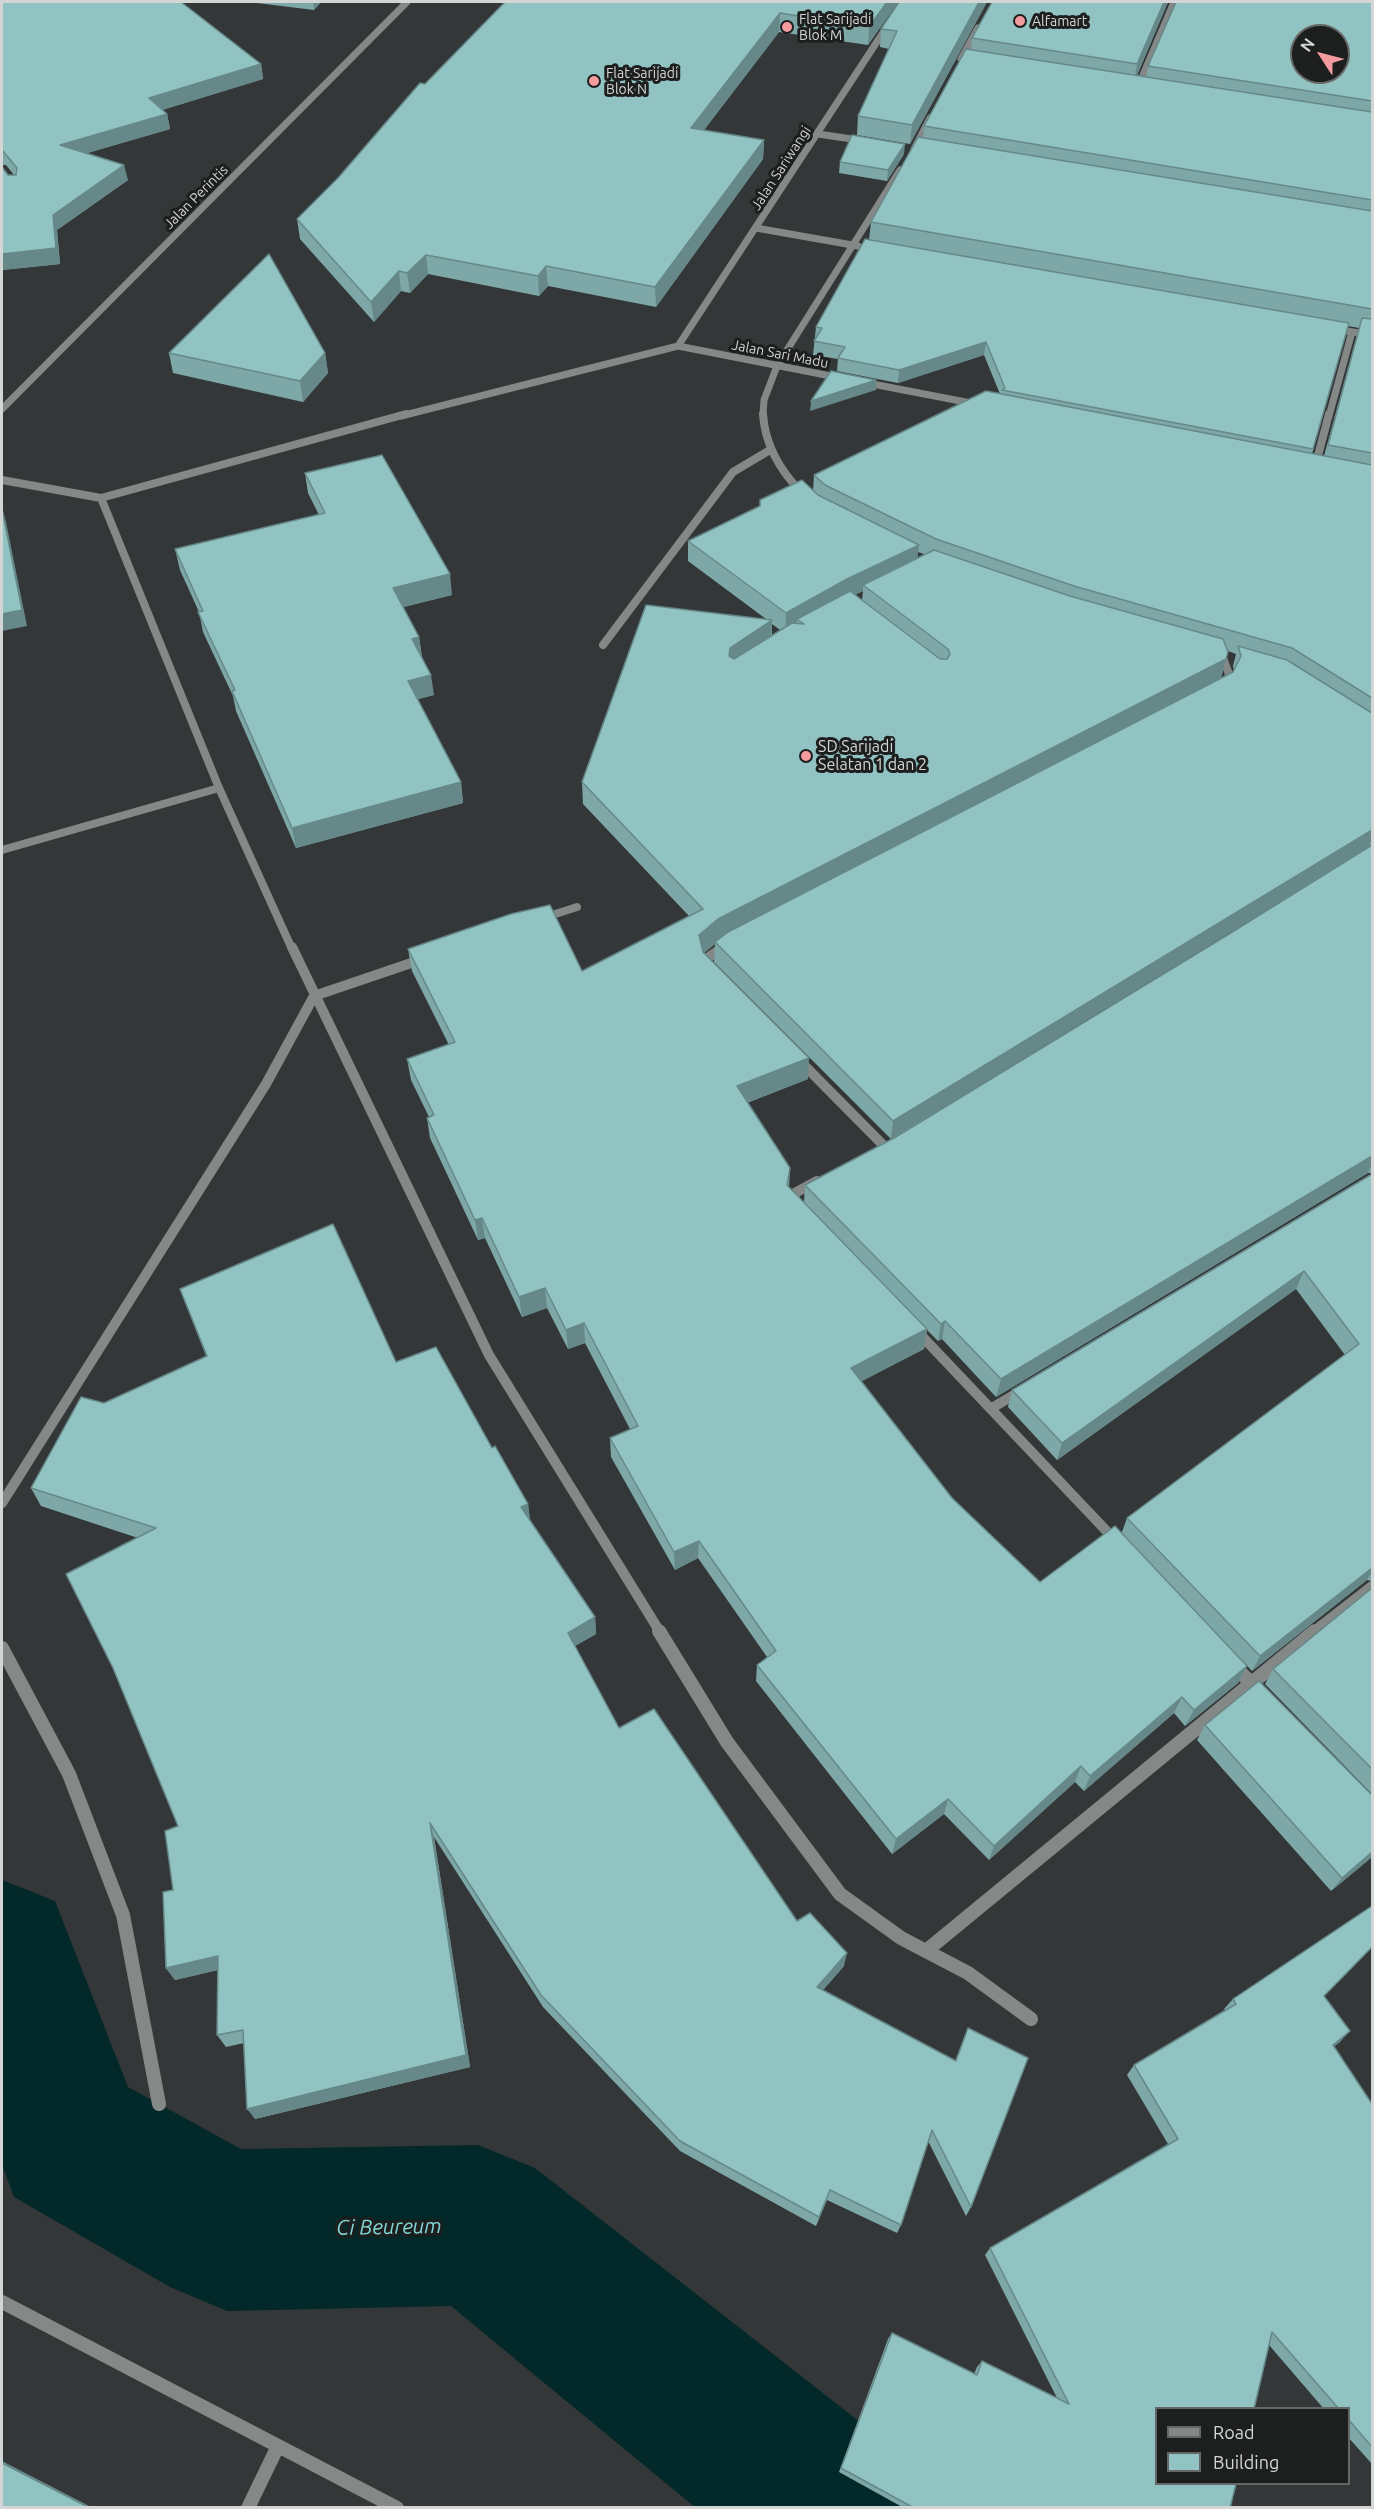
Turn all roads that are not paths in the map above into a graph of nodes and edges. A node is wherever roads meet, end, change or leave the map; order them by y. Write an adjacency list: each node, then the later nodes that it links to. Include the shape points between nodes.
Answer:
1 (407, 2): 26 (street, Jalan Perintis)
2 (903, 2): 12 (street, Jalan Sariwangi)
3 (1174, 2): 9 (street)
4 (982, 21): 5 (street)
5 (960, 61): 6 (street); 7 (street)
6 (972, 63)
7 (955, 71)
8 (1125, 87): 9 (street)
9 (1137, 89): 10 (street)
10 (1149, 91)
11 (934, 110): 15 (street)
12 (818, 134): 13 (street); 17 (street, Jalan Sariwangi)
13 (871, 142)
14 (903, 147): 15 (street)
15 (914, 149): 16 (street); 18 (street)
16 (926, 151)
17 (756, 228): 18 (street); 23 (street, Jalan Sariwangi)
18 (853, 245): 19 (street); 24 (street)
19 (865, 247)
20 (1329, 328): 21 (street)
21 (1352, 332): 22 (street); 29 (street)
22 (1372, 335)
23 (678, 346): 24 (street, Jalan Sari Madu); 32 (street, via 422,410)
24 (777, 366): 25 (street, Jalan Sari Madu); 27 (street, via 763,411)
25 (987, 407)
26 (2, 409)
27 (770, 450): 33 (street, via 785,477); 34 (street, via 733,472)
28 (1302, 468): 29 (street)
29 (1314, 470): 30 (street)
30 (1326, 472)
31 (2, 480): 32 (street)
32 (101, 498): 37 (street)
33 (811, 502)
34 (603, 645)
35 (1212, 655): 36 (street, via 1228,659 1229,674 1225,686)
36 (1214, 692)
37 (219, 788): 38 (street); 44 (street)
38 (2, 850)
39 (577, 907): 40 (street)
40 (533, 922)
41 (732, 942): 43 (street, via 706,959 708,968)
42 (434, 955): 44 (street)
43 (717, 976)
44 (314, 996): 52 (street, via 266,1084); 59 (street, via 489,1356 727,1742 840,1894)
45 (791, 1052): 46 (street)
46 (887, 1149)
47 (826, 1177): 48 (street, via 795,1193 793,1203)
48 (803, 1212)
49 (910, 1323): 51 (street)
50 (1032, 1384): 51 (street)
51 (992, 1408): 53 (street)
52 (2, 1503)
53 (1121, 1546)
54 (1372, 1586): 57 (street)
55 (2, 1648): 61 (street, via 69,1774 123,1915)
56 (1226, 1658): 57 (street)
57 (1250, 1682): 58 (street); 59 (street)
58 (1274, 1707)
59 (926, 1951): 60 (street, via 968,1973)
60 (1031, 2019)
61 (159, 2104)
62 (2, 2302): 63 (street)
63 (278, 2446): 64 (street); 65 (street)
64 (248, 2508)
65 (397, 2508)

